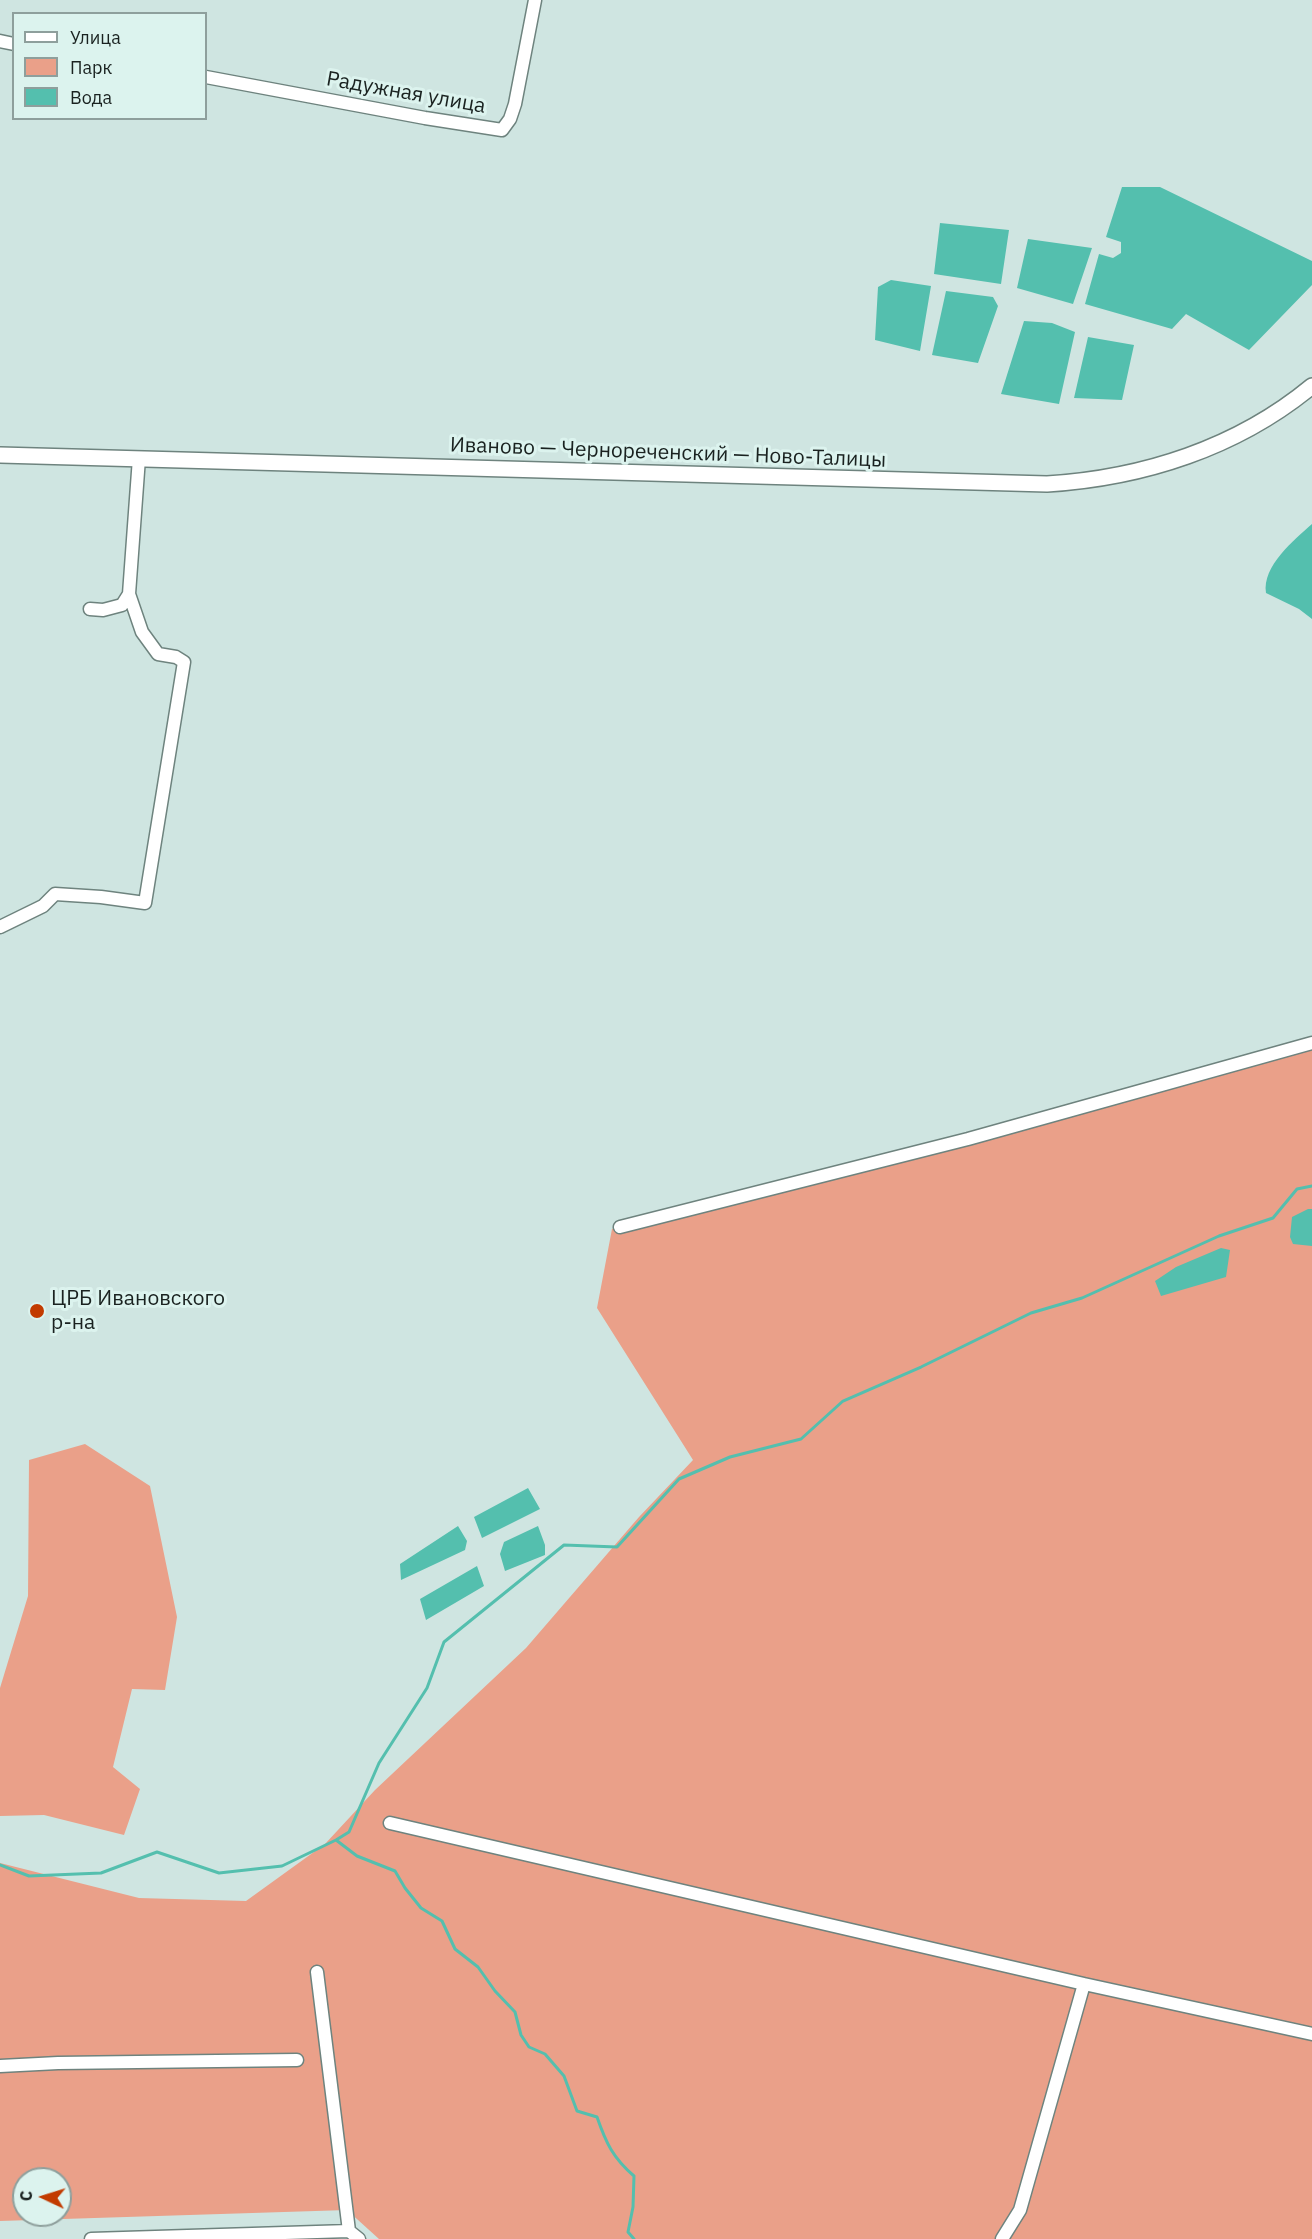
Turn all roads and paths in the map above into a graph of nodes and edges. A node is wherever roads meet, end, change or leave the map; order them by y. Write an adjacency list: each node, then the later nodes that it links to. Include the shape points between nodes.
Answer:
1 (535, 0): 2 (street, Радужная улица, via 514,104 502,130)
2 (207, 77)
3 (1312, 387): 5 (main road, Иваново — Чернореченский — Ново-Талицы, via 1264,420 1195,454 1123,475 1047,484)
4 (0, 454): 5 (main road, Иваново — Чернореченский — Ново-Талицы)
5 (139, 458): 6 (street)
6 (129, 594): 7 (street, via 122,605); 8 (street, via 142,632 158,654 184,662 145,903 55,894 43,906)
7 (90, 609)
8 (0, 927)
9 (1312, 1043): 10 (street, via 968,1139)
10 (620, 1227)
11 (390, 1823): 13 (street)
12 (317, 1972): 17 (street)
13 (1084, 1984): 14 (street); 20 (street, via 1020,2210)
14 (1312, 2034)
15 (297, 2060): 16 (street)
16 (0, 2066)
17 (349, 2231): 18 (street); 19 (street)
18 (91, 2239)
19 (359, 2239)
20 (1002, 2239)

